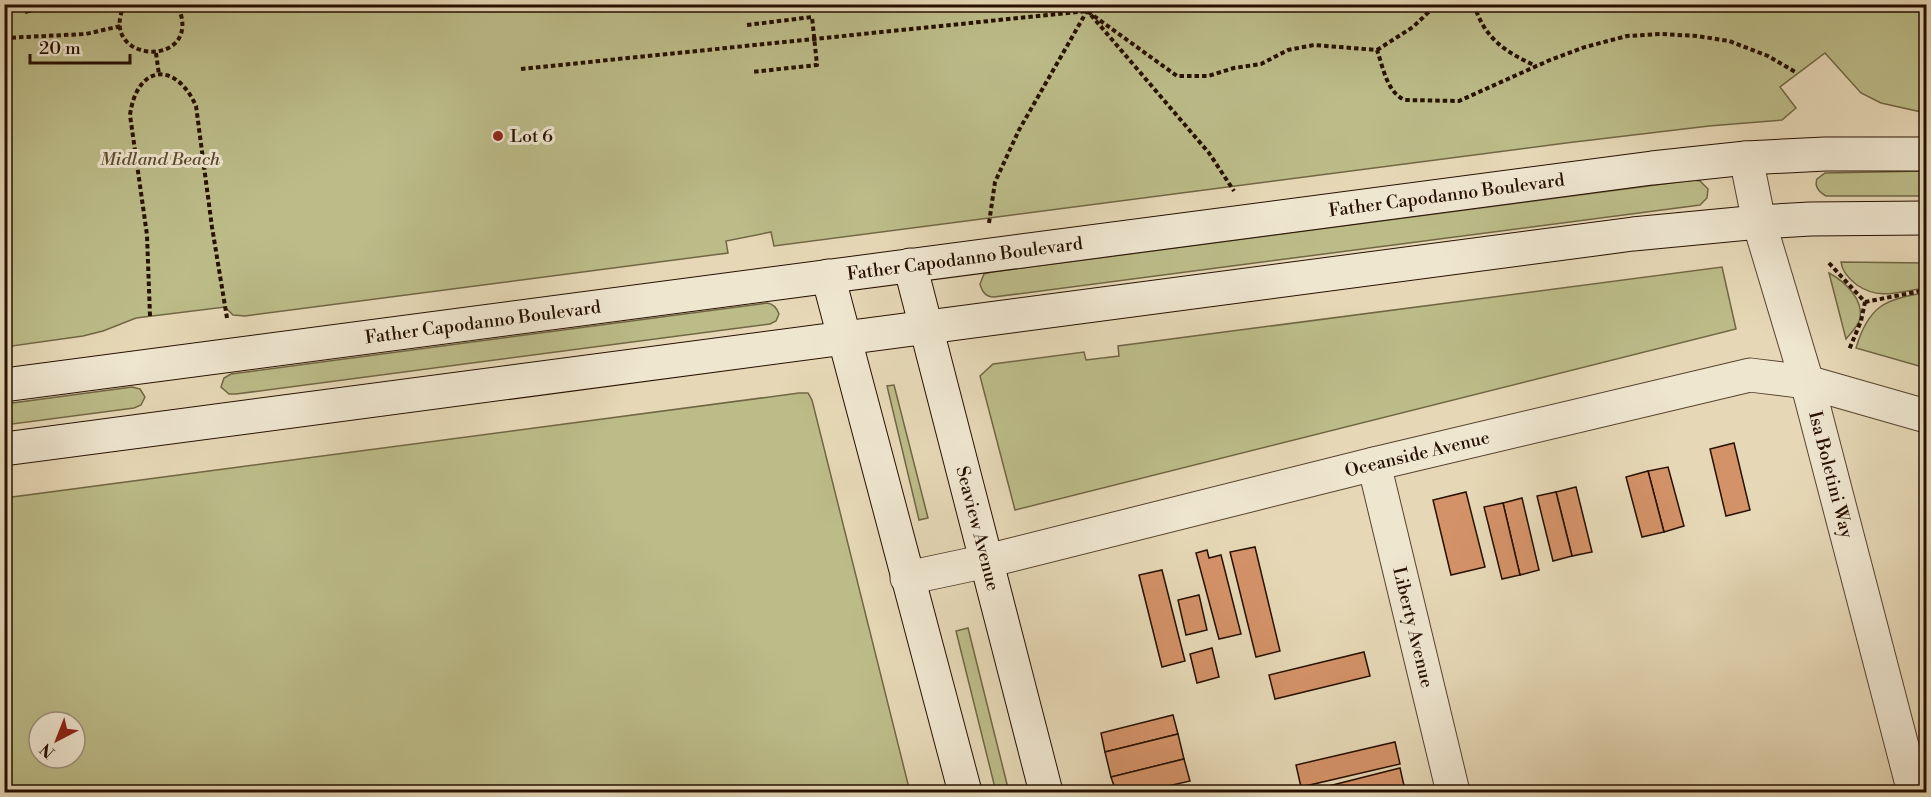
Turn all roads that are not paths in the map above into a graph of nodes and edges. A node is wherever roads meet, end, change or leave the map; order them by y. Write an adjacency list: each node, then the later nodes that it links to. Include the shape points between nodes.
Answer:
1 (1926, 154): 2 (main road, Father Capodanno Boulevard)
2 (1746, 158): 4 (main road, Isa Boletini Way); 5 (main road, Father Capodanno Boulevard)
3 (1926, 218): 4 (main road)
4 (1759, 222): 7 (main road, via 1571,242); 9 (main road, Isa Boletini Way)
5 (910, 265): 6 (main road, Father Capodanno Boulevard); 7 (main road, Seaview Avenue)
6 (828, 276): 8 (main road); 10 (main road, Father Capodanno Boulevard)
7 (926, 326): 8 (main road); 14 (main road, Seaview Avenue)
8 (843, 337): 12 (main road); 15 (main road)
9 (1807, 382): 11 (main road, Oceanside Avenue); 13 (main road, Oceanside Avenue, via 1750,375); 19 (main road, Isa Boletini Way)
10 (4, 385)
11 (1926, 416)
12 (4, 449)
13 (1374, 464): 14 (main road, Oceanside Avenue); 18 (main road, Liberty Avenue)
14 (987, 561): 15 (main road, Oceanside Avenue); 17 (main road, Seaview Avenue)
15 (908, 578): 16 (main road)
16 (965, 792)
17 (1046, 792)
18 (1452, 792)
19 (1914, 792)

